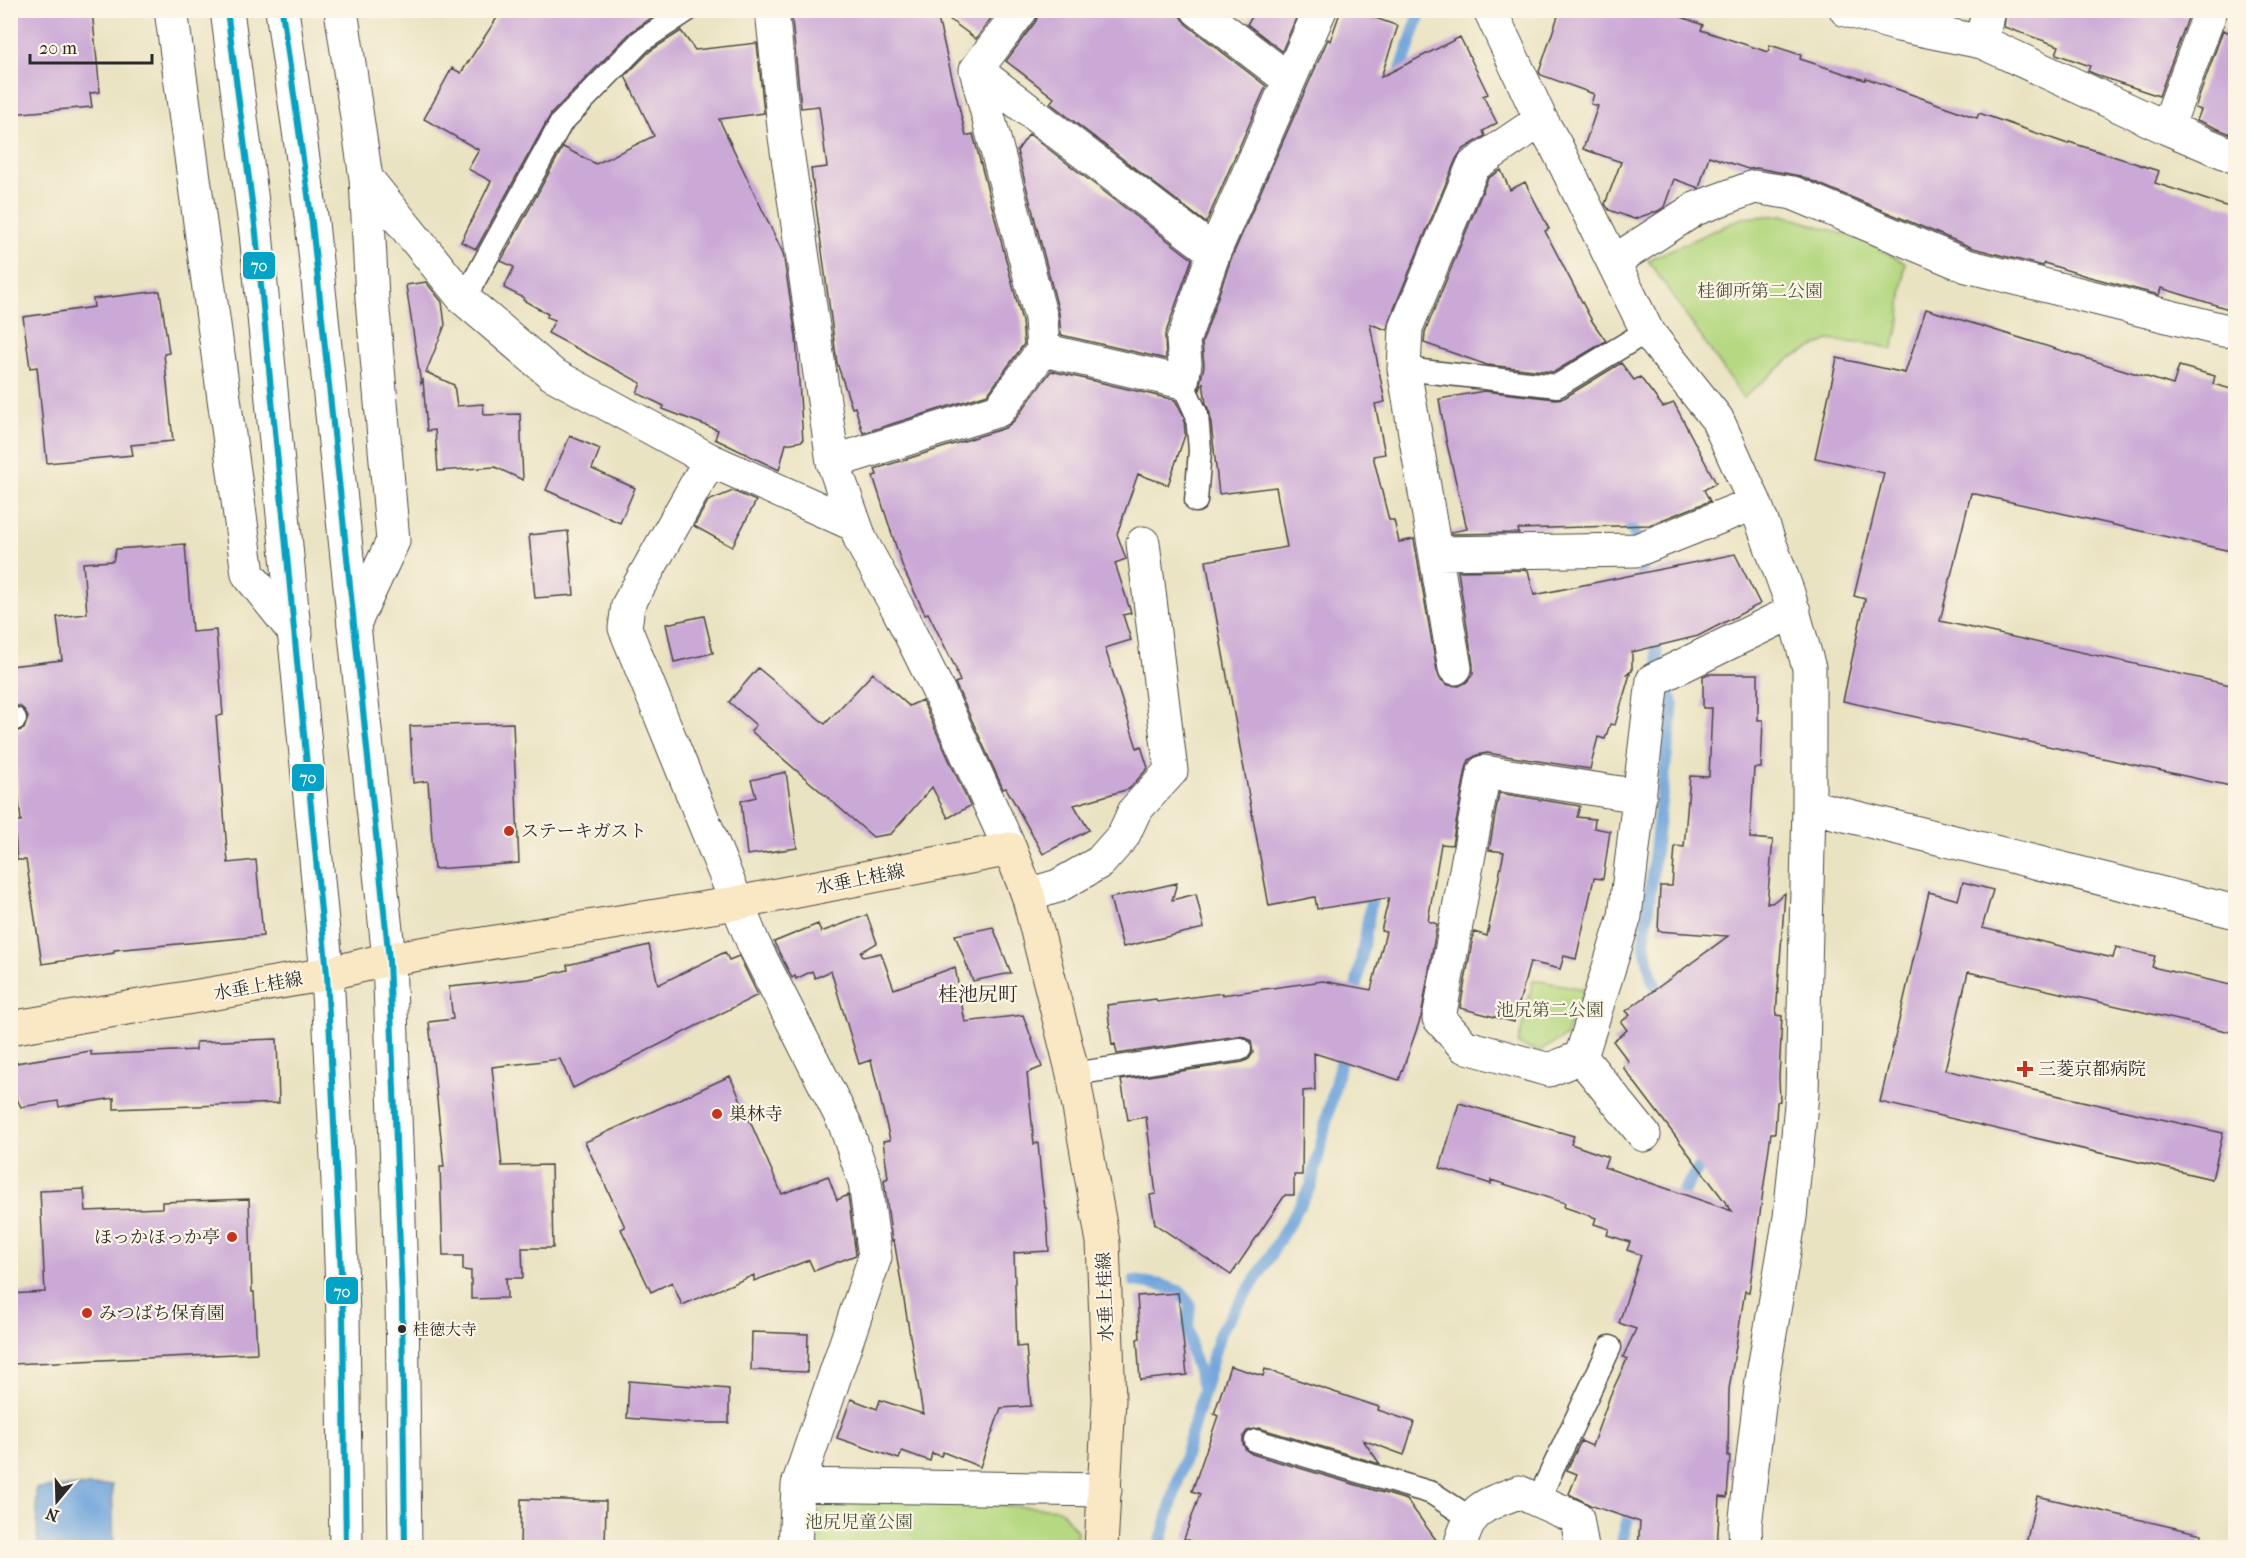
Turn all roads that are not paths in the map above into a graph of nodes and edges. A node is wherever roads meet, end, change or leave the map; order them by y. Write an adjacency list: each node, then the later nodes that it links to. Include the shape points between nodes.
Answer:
1 (171, 10): 38 (street, via 248,574)
2 (227, 10): 38 (street, via 256,233)
3 (282, 10): 37 (street, via 312,223)
4 (340, 10): 20 (street)
5 (688, 10): 23 (lane, via 640,41 561,123)
6 (772, 10): 30 (street, via 785,137)
7 (1021, 10): 15 (street)
8 (1198, 10): 16 (street)
9 (1320, 10): 16 (street)
10 (1491, 10): 17 (street)
11 (1846, 10): 14 (street)
12 (1988, 10): 14 (street)
13 (2211, 10): 18 (street)
14 (1982, 42): 18 (street)
15 (976, 70): 21 (street); 26 (street, via 1041,318)
16 (1288, 79): 21 (street)
17 (1541, 120): 22 (street); 27 (street, via 1473,166 1406,328)
18 (2167, 128): 19 (street)
19 (2235, 157)
20 (366, 178): 23 (street); 37 (street, via 393,542)
21 (1214, 252): 28 (street, via 1183,341)
22 (1613, 262): 24 (street); 25 (street, via 1695,209 1754,187 1793,193 1967,266)
23 (465, 299): 29 (street, via 552,374)
24 (1647, 331): 27 (lane, via 1557,386); 32 (street, via 1717,419)
25 (2235, 331)
26 (1043, 350): 28 (street); 30 (street, via 999,410)
27 (1404, 369): 35 (street)
28 (1182, 382): 31 (lane, via 1197,415 1200,450)
29 (710, 460): 33 (street); 44 (street, via 628,605 625,628)
30 (833, 462): 33 (street)
31 (1196, 501)
32 (1755, 503): 35 (street, via 1637,549); 36 (street)
33 (855, 525): 42 (street, via 937,688)
34 (1143, 543): 43 (street, via 1171,771 1135,810 1123,836 1100,862 1058,886)
35 (1436, 553): 39 (street)
36 (1794, 611): 40 (street, via 1653,680); 41 (street, via 1809,668)
37 (354, 624): 46 (street)
38 (296, 634): 47 (street)
39 (1455, 668)
40 (1640, 796): 50 (street, via 1625,916); 50 (street, via 1484,772 1439,1018 1464,1046 1549,1070)
41 (1809, 806): 45 (street); 64 (street, via 1802,1094 1790,1216 1762,1380 1745,1526)
42 (1010, 849): 43 (main road, 水垂上桂線); 44 (main road, 水垂上桂線)
43 (1028, 895): 51 (main road, 水垂上桂線)
44 (737, 903): 46 (main road, 水垂上桂線); 55 (street, via 754,945 845,1124 865,1182 875,1257)
45 (2235, 912)
46 (389, 959): 47 (main road, 水垂上桂線); 60 (street, via 402,1299)
47 (327, 974): 48 (main road, 水垂上桂線); 59 (street, via 343,1315)
48 (10, 1028)
49 (1240, 1049): 51 (lane)
50 (1581, 1057): 52 (street)
51 (1073, 1074): 56 (main road, 水垂上桂線, via 1103,1242 1109,1400)
52 (1644, 1136)
53 (1610, 1347): 57 (lane)
54 (1256, 1441): 58 (lane, via 1432,1493)
55 (798, 1485): 56 (street); 61 (street)
56 (1105, 1490): 62 (main road, 水垂上桂線)
57 (1538, 1500): 58 (street, via 1519,1492 1484,1505); 63 (street, via 1577,1518)
58 (1465, 1533)
59 (346, 1548)
60 (405, 1548)
61 (795, 1548)
62 (1101, 1548)
63 (1582, 1548)
64 (1746, 1548)

